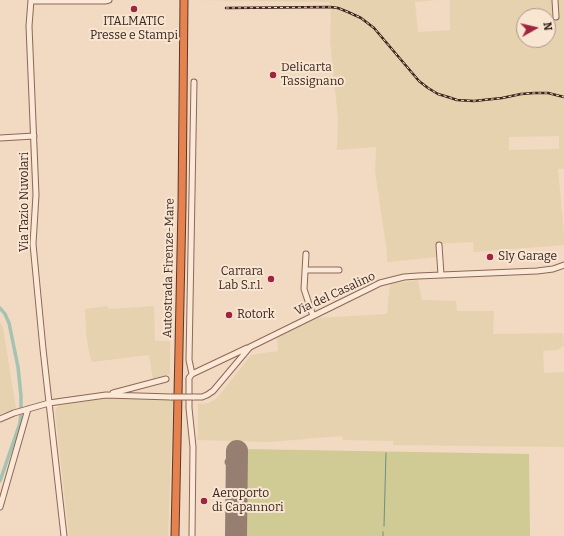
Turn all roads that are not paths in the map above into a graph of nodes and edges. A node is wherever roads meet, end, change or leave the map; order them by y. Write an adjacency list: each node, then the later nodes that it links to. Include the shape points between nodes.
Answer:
1 (109, 0): 4 (street)
2 (184, 0): 24 (highway, Autostrada Firenze-Mare)
3 (189, 0): 25 (highway, Autostrada Firenze-Mare)
4 (31, 1): 6 (street, Via Tazio Nuvolari, via 29,26)
5 (194, 82): 16 (street, via 189,360)
6 (34, 136): 7 (street); 19 (street, Via Tazio Nuvolari, via 36,195 33,244)
7 (0, 138)
8 (439, 245): 13 (street)
9 (306, 254): 11 (street)
10 (564, 266): 13 (street, Via del Casalino, via 537,271)
11 (306, 270): 12 (street); 14 (street, via 305,291)
12 (339, 270)
13 (441, 275): 14 (street, Via del Casalino, via 404,277 380,283)
14 (313, 316): 15 (street, Via del Casalino)
15 (250, 347): 16 (street); 18 (street, Via del Casalino, bridge, via 212,391 202,397)
16 (192, 374): 26 (street, via 188,389 193,447)
17 (166, 379): 18 (street)
18 (106, 395): 19 (street, Via del Casalino)
19 (49, 404): 20 (street, Via del Casalino); 23 (street, Via Tazio Nuvolari)
20 (24, 411): 21 (street, Via del Casalino); 22 (street)
21 (0, 419)
22 (0, 507)
23 (64, 536)
24 (175, 536)
25 (180, 536)
26 (192, 536)

